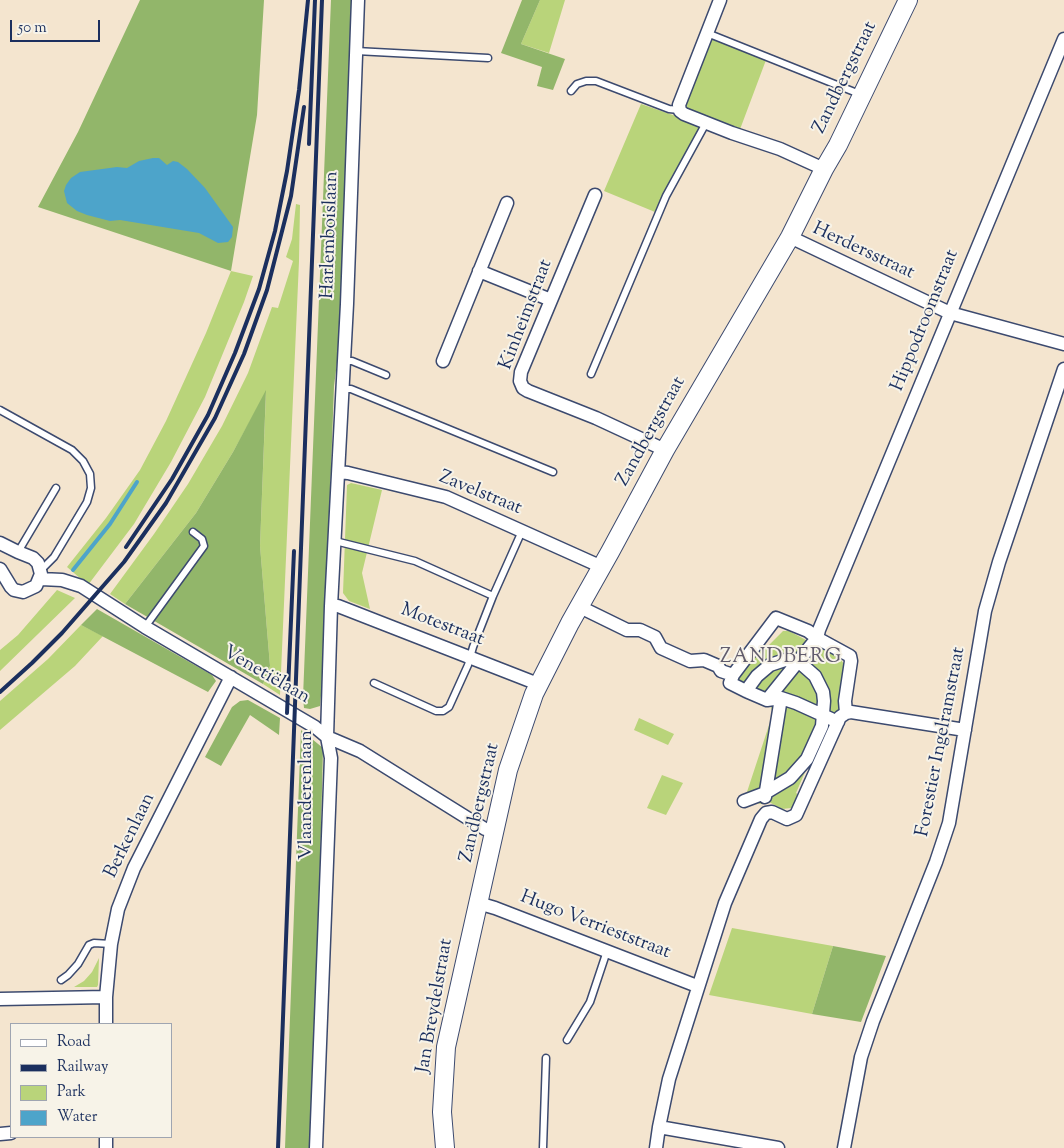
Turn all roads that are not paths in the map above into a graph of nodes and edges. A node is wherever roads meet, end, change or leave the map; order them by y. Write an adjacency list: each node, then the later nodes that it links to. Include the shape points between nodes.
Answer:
1 (358, 0): 6 (street, Harlemboislaan)
2 (720, 0): 4 (street)
3 (908, 0): 9 (street, Zandbergstraat)
4 (707, 33): 9 (lane); 10 (street)
5 (1064, 39): 18 (street, Hippodroomstraat)
6 (356, 52): 7 (lane); 20 (street, Harlemboislaan)
7 (488, 58)
8 (571, 91): 10 (lane, via 577,84 596,81 669,110)
9 (862, 95): 12 (street, Zandbergstraat)
10 (679, 110): 11 (street)
11 (706, 123): 12 (street, via 780,149); 23 (lane, via 666,196)
12 (824, 169): 15 (street, Zandbergstraat)
13 (595, 195): 17 (street, Kinheimstraat)
14 (507, 203): 16 (street)
15 (790, 237): 18 (street, Herdersstraat); 27 (street, Zandbergstraat)
16 (479, 271): 17 (street); 21 (street)
17 (552, 300): 27 (street, Kinheimstraat, via 521,372 522,386)
18 (950, 314): 19 (street, Herdersstraat); 43 (street, Hippodroomstraat)
19 (1064, 344)
20 (344, 360): 24 (lane); 25 (street, Harlemboislaan)
21 (443, 361)
22 (1064, 369): 55 (street, Forestier Ingelramstraat, via 991,587)
23 (591, 374)
24 (386, 375)
25 (342, 389): 28 (street, Harlemboislaan); 29 (lane, via 351,389)
26 (0, 410): 38 (lane, via 72,450 87,467 91,481 87,502)
27 (665, 450): 36 (street, Zandbergstraat)
28 (338, 472): 31 (street, Zavelstraat, via 446,497); 33 (street, Vlaanderenlaan)
29 (553, 472)
30 (56, 488): 35 (lane)
31 (522, 531): 36 (street, Zavelstraat); 39 (lane)
32 (193, 532): 42 (lane, via 202,539 204,546)
33 (335, 541): 39 (lane, via 415,561); 40 (street, Vlaanderenlaan)
34 (0, 543): 35 (street)
35 (18, 552): 38 (street, via 33,558)
36 (602, 567): 41 (street, Zandbergstraat)
37 (0, 569): 38 (street, via 11,587 19,592 32,589)
38 (41, 574): 42 (street, Venetiëlaan, via 81,586)
39 (493, 596): 44 (lane)
40 (331, 606): 44 (street, Motestraat); 56 (street, Vlaanderenlaan)
41 (580, 607): 46 (street, via 628,630 640,630 655,637 661,648 690,661 704,660); 49 (street, Zandbergstraat)
42 (145, 627): 47 (street, Venetiëlaan)
43 (817, 638): 45 (street); 46 (street, via 776,618); 54 (street, via 850,656 852,661)
44 (470, 657): 48 (lane, via 452,704 443,711 436,711); 49 (street, Motestraat)
45 (798, 661): 50 (street, via 785,660 770,665); 52 (street); 53 (street, via 820,683)
46 (733, 676): 50 (street, via 730,683)
47 (231, 677): 56 (street, Venetiëlaan); 62 (street, Berkenlaan, via 134,868 118,909)
48 (374, 683)
49 (538, 684): 60 (street, Zandbergstraat, via 508,770)
50 (746, 691): 52 (street)
51 (781, 698): 52 (street); 53 (street); 57 (street)
52 (767, 700)
53 (824, 716): 54 (street); 57 (street, via 807,759 790,778)
54 (842, 718): 55 (street, via 851,712); 59 (street, via 796,815 787,819 774,812)
55 (965, 730): 77 (street, Forestier Ingelramstraat, via 943,843 872,1021)
56 (327, 736): 60 (street, Venetiëlaan, via 360,751 485,829); 72 (street, Vlaanderenlaan, via 331,758)
57 (765, 793): 58 (street); 59 (street)
58 (744, 801)
59 (767, 813): 65 (street, via 760,821 724,903)
60 (494, 830): 61 (street, Zandbergstraat)
61 (478, 903): 63 (street, Hugo Verrieststraat); 73 (street, Jan Breydelstraat, via 446,1047 442,1112)
62 (111, 944): 64 (lane, via 89,945 78,964); 66 (street, Berkenlaan)
63 (607, 951): 65 (street, Hugo Verrieststraat); 69 (lane, via 590,1002)
64 (62, 980)
65 (697, 986): 71 (street, via 669,1079)
66 (106, 997): 67 (street); 68 (street, Berkenlaan)
67 (0, 999)
68 (106, 1023)
69 (567, 1040)
70 (546, 1058): 74 (lane)
71 (659, 1127): 75 (street); 76 (street)
72 (316, 1148)
73 (444, 1148)
74 (543, 1148)
75 (656, 1148)
76 (778, 1148)
77 (844, 1148)

